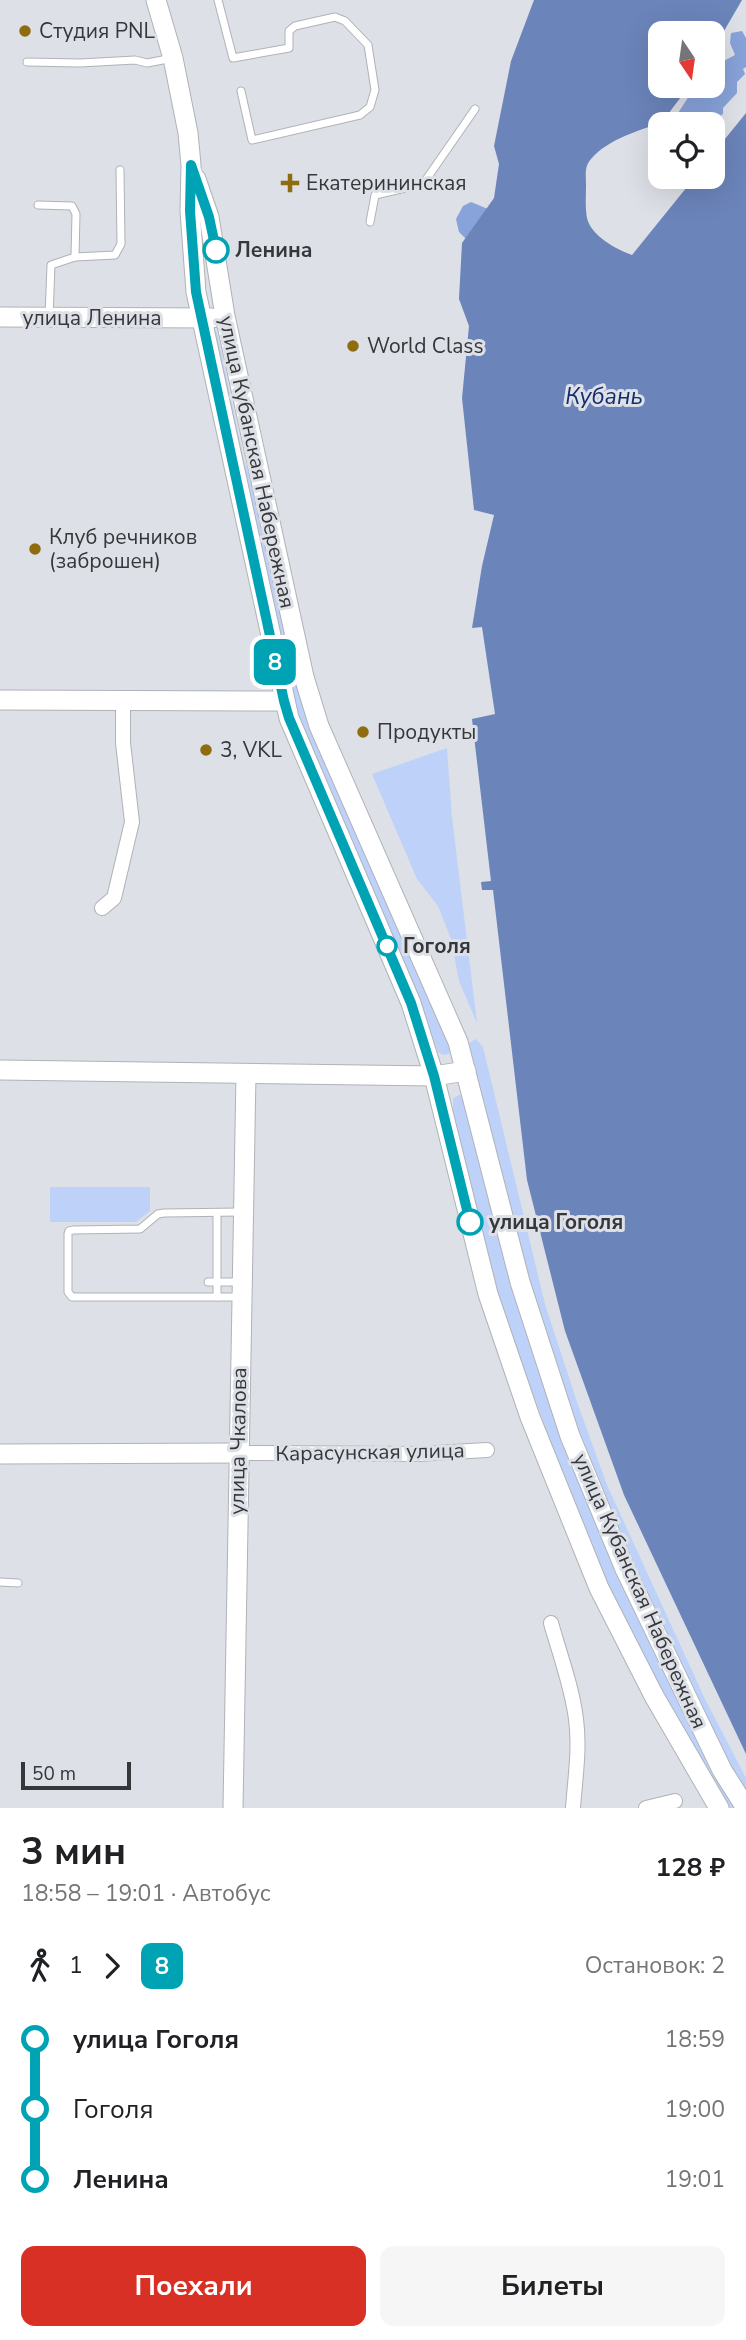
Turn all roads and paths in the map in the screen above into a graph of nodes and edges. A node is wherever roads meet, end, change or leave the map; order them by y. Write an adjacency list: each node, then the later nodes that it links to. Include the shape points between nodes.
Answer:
1 (156, 0): 3 (main road, улица Кубанская Набережная)
2 (218, 0): 5 (lane, via 233,58 289,48 289,31 295,26 335,17 368,45 375,90 370,107 360,115 252,140)
3 (173, 58): 4 (lane, via 147,63); 7 (main road, улица Кубанская Набережная)
4 (27, 62)
5 (241, 91)
6 (475, 109): 10 (lane, via 423,184 375,195)
7 (191, 165): 12 (main road, улица Кубанская Набережная, via 209,217); 15 (main road, улица Кубанская Набережная, via 191,225)
8 (120, 170): 11 (lane, via 121,244 115,255)
9 (38, 205): 11 (lane, via 72,206 76,214)
10 (370, 222)
11 (75, 257): 14 (lane, via 51,265)
12 (225, 316): 15 (main road, улица Ленина); 21 (main road, улица Кубанская Набережная, via 318,726 444,1007)
13 (0, 317): 14 (main road, улица Ленина)
14 (49, 317): 15 (main road, улица Ленина)
15 (202, 319): 18 (main road, улица Кубанская Набережная)
16 (0, 700): 17 (main road)
17 (123, 700): 18 (main road); 19 (street, via 132,822 114,898)
18 (284, 701): 23 (main road, улица Кубанская Набережная, via 411,1003)
19 (102, 908)
20 (0, 1070): 22 (main road)
21 (466, 1071): 23 (main road); 41 (main road, улица Кубанская Набережная, via 520,1282 570,1436 630,1580 722,1770)
22 (246, 1074): 23 (main road); 24 (main road, улица Чкалова)
23 (434, 1076): 40 (main road, улица Кубанская Набережная, via 488,1294 530,1417 599,1588)
24 (243, 1212): 25 (lane); 28 (main road, улица Чкалова)
25 (218, 1213): 27 (lane); 29 (lane, via 158,1214 135,1230 69,1231 68,1292 72,1297)
26 (208, 1282): 27 (lane)
27 (218, 1282): 28 (lane); 29 (lane)
28 (241, 1290): 29 (lane); 31 (main road, улица Чкалова)
29 (218, 1297)
30 (487, 1450): 31 (street, Карасунская улица)
31 (238, 1453): 32 (main road, Карасунская улица); 37 (main road, улица Чкалова)
32 (0, 1454)
33 (0, 1582): 34 (lane)
34 (18, 1583)
35 (551, 1623): 38 (street, via 576,1721)
36 (675, 1801): 39 (street)
37 (233, 1808)
38 (573, 1808)
39 (646, 1808)
40 (719, 1808)
41 (746, 1808)

